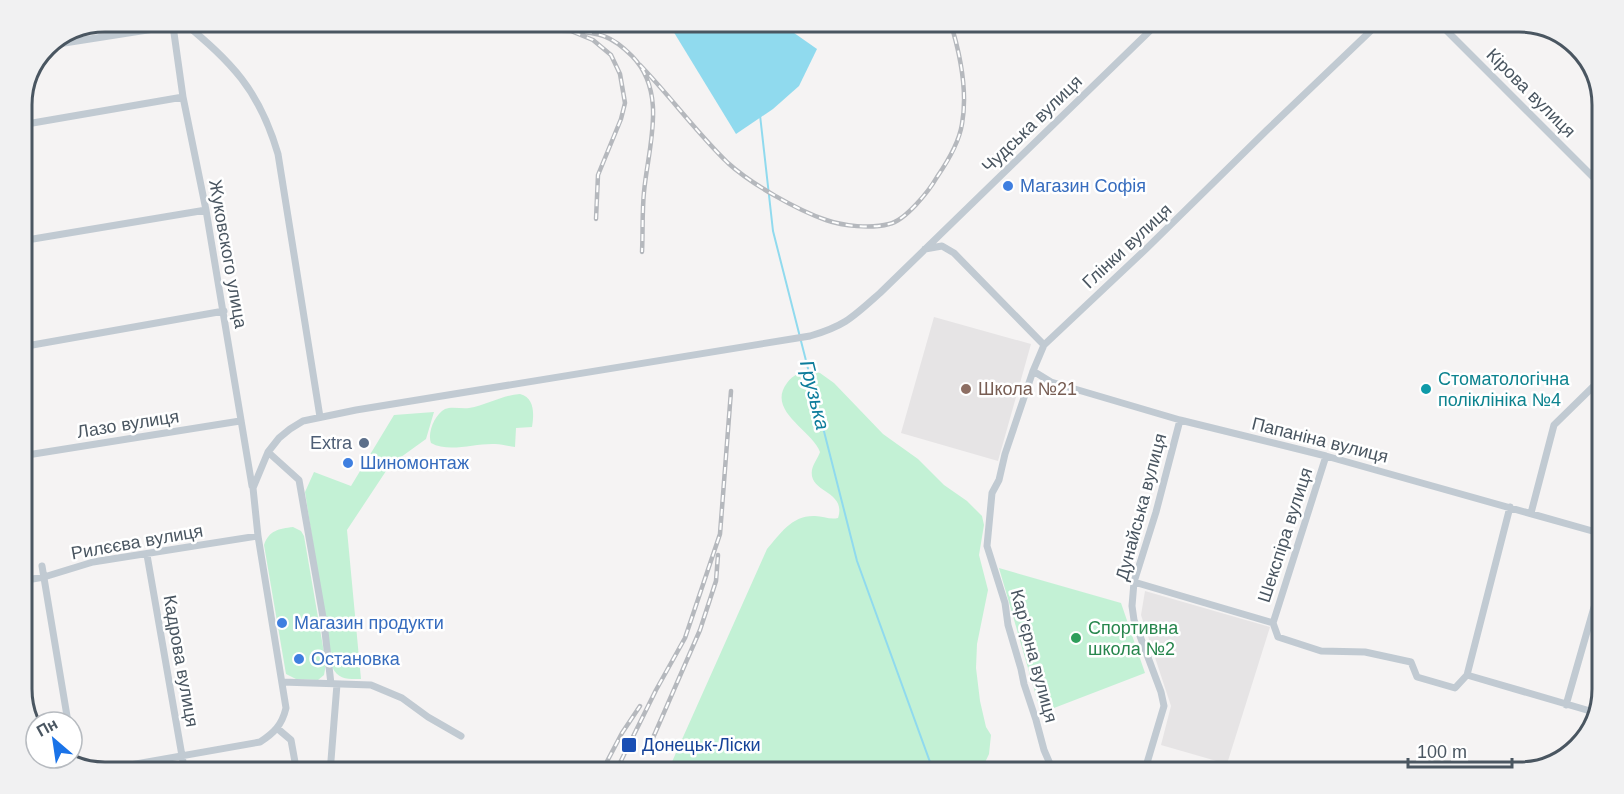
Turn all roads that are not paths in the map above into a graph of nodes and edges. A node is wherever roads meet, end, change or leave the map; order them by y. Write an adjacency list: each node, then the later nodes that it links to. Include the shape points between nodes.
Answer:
1 (124, 32): 7 (street)
2 (176, 32): 8 (street, Жуковского улица)
3 (195, 32): 19 (street, via 243,79 273,138)
4 (1149, 32): 13 (street, Чудська вулиця)
5 (1369, 32): 16 (street, Глінки вулиця)
6 (1448, 32): 10 (street, Кірова вулиця)
7 (68, 42)
8 (183, 97): 9 (street); 11 (street, Жуковского улица)
9 (32, 123)
10 (1592, 177)
11 (206, 210): 12 (street); 14 (street, Жуковского улица)
12 (32, 239)
13 (925, 249): 16 (street, via 942,246 954,253); 19 (street, Чудська вулиця, via 849,321 810,336)
14 (224, 311): 15 (street); 21 (street, Жуковского улица)
15 (32, 345)
16 (1044, 345): 17 (street, Глінки вулиця)
17 (1033, 371): 20 (street, Папаніна вулиця, via 1051,382); 30 (street, Глінки вулиця, via 992,494)
18 (1592, 388): 27 (street, via 1554,425)
19 (320, 417): 22 (street, Чудська вулиця, via 290,429)
20 (1180, 420): 24 (street, Папаніна вулиця); 35 (street, Дунайська вулиця)
21 (240, 421): 23 (street, Лазо вулиця); 25 (street, Жуковского улица)
22 (268, 452): 25 (street); 40 (street, via 299,480)
23 (32, 454)
24 (1326, 456): 26 (street, Папаніна вулиця); 37 (street, Шекспіра вулиця)
25 (253, 488): 29 (street, Жуковского улица)
26 (1510, 507): 27 (street, Папаніна вулиця); 38 (street)
27 (1531, 513): 28 (street, Папаніна вулиця)
28 (1592, 531)
29 (258, 536): 31 (street, Рилєєва вулиця); 39 (street, Жуковского улица)
30 (987, 546): 51 (street, Кар’єрна вулиця)
31 (147, 555): 33 (street, Рилєєва вулиця, via 93,562); 46 (street, Кадрова вулиця)
32 (42, 566): 33 (street)
33 (44, 577): 34 (street, Рилєєва вулиця); 42 (street)
34 (32, 579)
35 (1134, 582): 37 (street); 52 (street, Дунайська вулиця, via 1134,620 1164,706)
36 (1592, 614): 41 (street)
37 (1273, 623): 38 (street, via 1278,637 1321,651 1365,652 1412,662 1417,677 1455,688)
38 (1467, 675): 41 (street)
39 (282, 682): 40 (street); 44 (street, Жуковского улица, via 286,708)
40 (334, 684): 45 (street, via 371,685 402,698); 50 (street)
41 (1566, 705): 43 (street)
42 (66, 710)
43 (1589, 711)
44 (278, 729): 46 (street, via 260,742); 49 (street, via 291,740)
45 (461, 735)
46 (182, 756): 47 (street); 48 (street, Кадрова вулиця)
47 (148, 762)
48 (183, 762)
49 (295, 762)
50 (330, 762)
51 (1049, 762)
52 (1147, 762)

